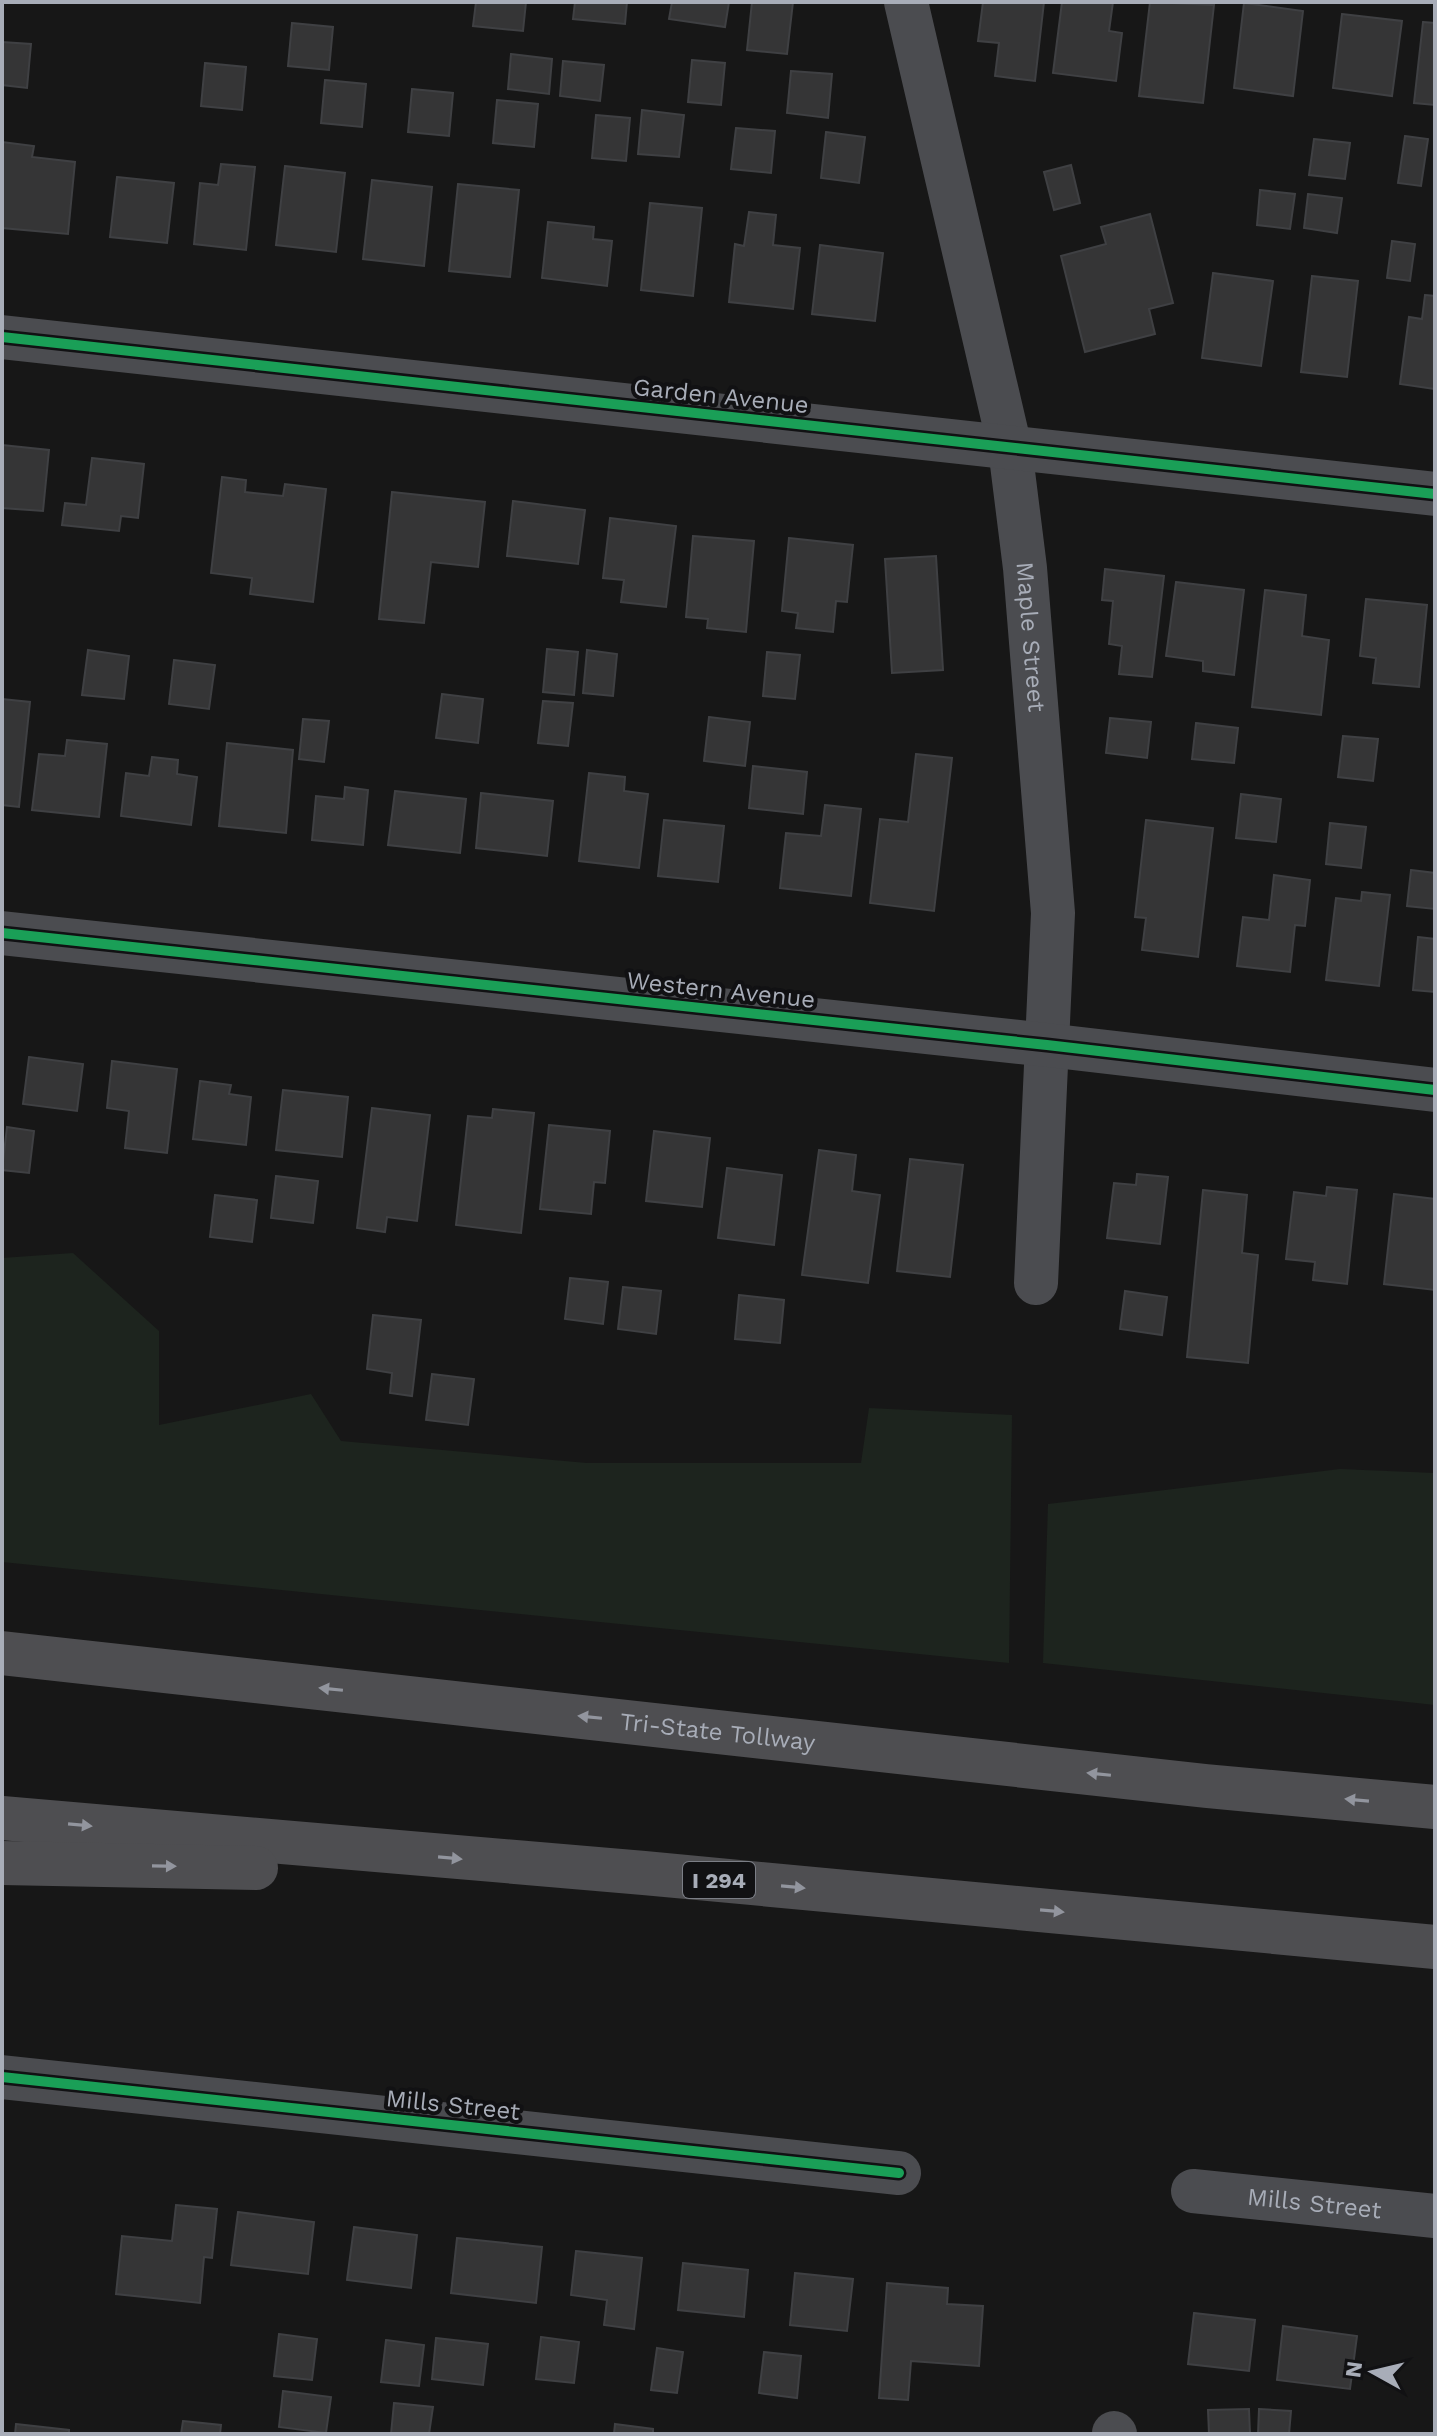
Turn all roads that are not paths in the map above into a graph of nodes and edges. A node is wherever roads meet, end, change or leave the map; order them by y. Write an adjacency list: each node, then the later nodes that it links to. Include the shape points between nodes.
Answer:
1 (906, 2): 3 (street, Maple Street)
2 (2, 337): 3 (street, Garden Avenue)
3 (1010, 448): 4 (street, Garden Avenue); 6 (street, Maple Street, via 1053,913)
4 (1435, 494)
5 (2, 933): 6 (street, Western Avenue)
6 (1047, 1045): 7 (street, Western Avenue); 8 (street, Maple Street)
7 (1435, 1090)
8 (1036, 1283)
9 (2, 1642): 11 (highway)
10 (2, 1653): 11 (highway, Tri-State Tollway)
11 (83, 1661): 12 (highway, Tri-State Tollway, one-way to 11)
12 (1435, 1807)
13 (2, 1818): 14 (highway, I 294, one-way to 14)
14 (408, 1854): 15 (highway, one-way to 14, via 308,1869); 16 (highway, I 294, one-way to 16)
15 (2, 1863)
16 (1435, 1947)
17 (2, 2077): 18 (street, Mills Street)
18 (899, 2173)
19 (1193, 2191): 20 (street, Mills Street)
20 (1435, 2216)

